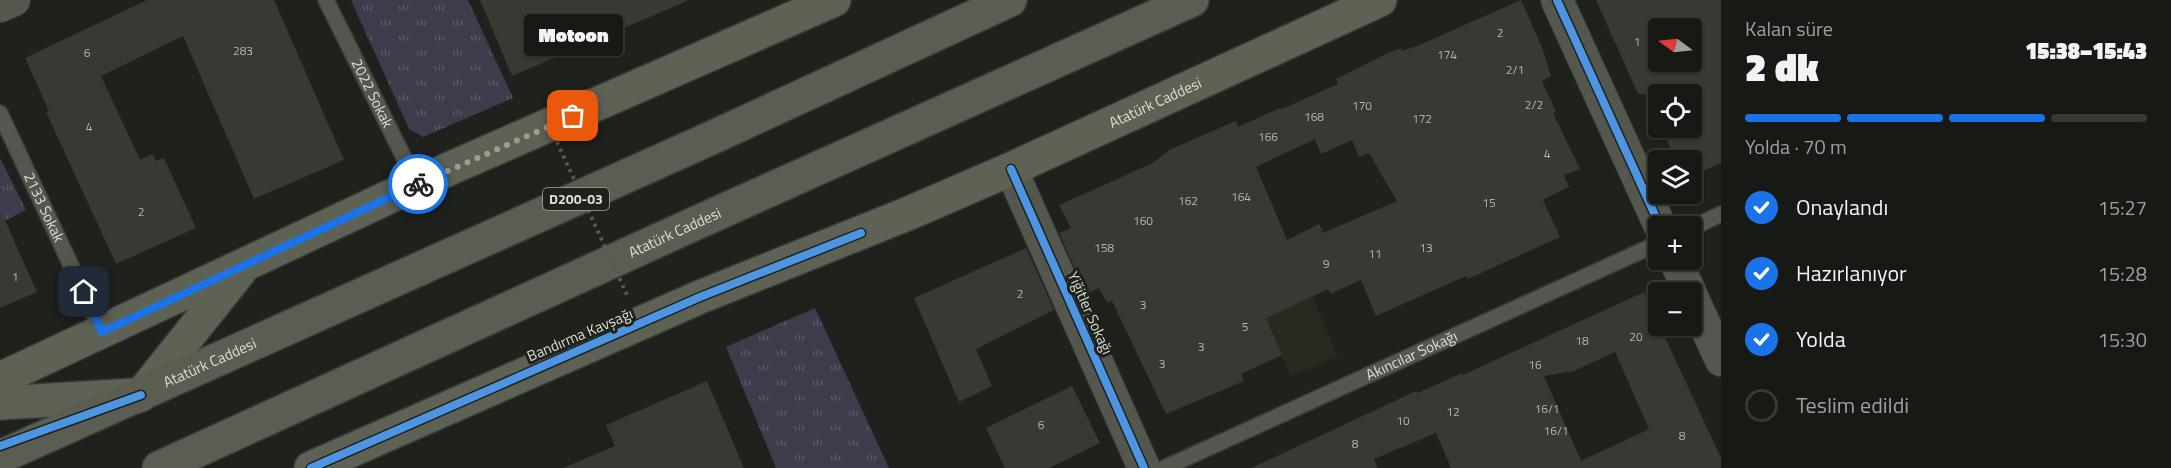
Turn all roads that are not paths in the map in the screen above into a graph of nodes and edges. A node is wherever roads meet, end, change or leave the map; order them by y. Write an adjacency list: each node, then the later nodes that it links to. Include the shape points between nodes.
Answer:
1 (14, 0): 8 (street)
2 (326, 0): 11 (lane, 2022 Sokak)
3 (834, 0): 11 (main road)
4 (1010, 0): 22 (highway, Atatürk Caddesi / D200-03)
5 (1192, 0): 26 (highway, Atatürk Caddesi)
6 (1380, 0): 10 (main road, Atatürk Caddesi)
7 (1557, 0): 13 (street)
8 (0, 6)
9 (0, 113): 19 (lane, 2133 Sokak)
10 (1011, 170): 15 (main road, Atatürk Caddesi); 28 (street, Yiğitler Sokağı)
11 (417, 184): 17 (main road)
12 (1721, 214): 14 (lane)
13 (1655, 216)
14 (1702, 223)
15 (861, 233): 27 (main road, Bandırma Kavşağı, via 700,297)
16 (1648, 248): 29 (lane, Akıncılar Sokağı)
17 (245, 265): 19 (main road); 22 (main road)
18 (1702, 319): 20 (street)
19 (102, 332): 21 (main road)
20 (1721, 360)
21 (0, 379)
22 (141, 395): 23 (main road); 24 (main road); 25 (highway, Atatürk Caddesi / D200-03)
23 (0, 403)
24 (0, 446)
25 (0, 457)
26 (159, 468)
27 (311, 468)
28 (1144, 468)
29 (1164, 468)

